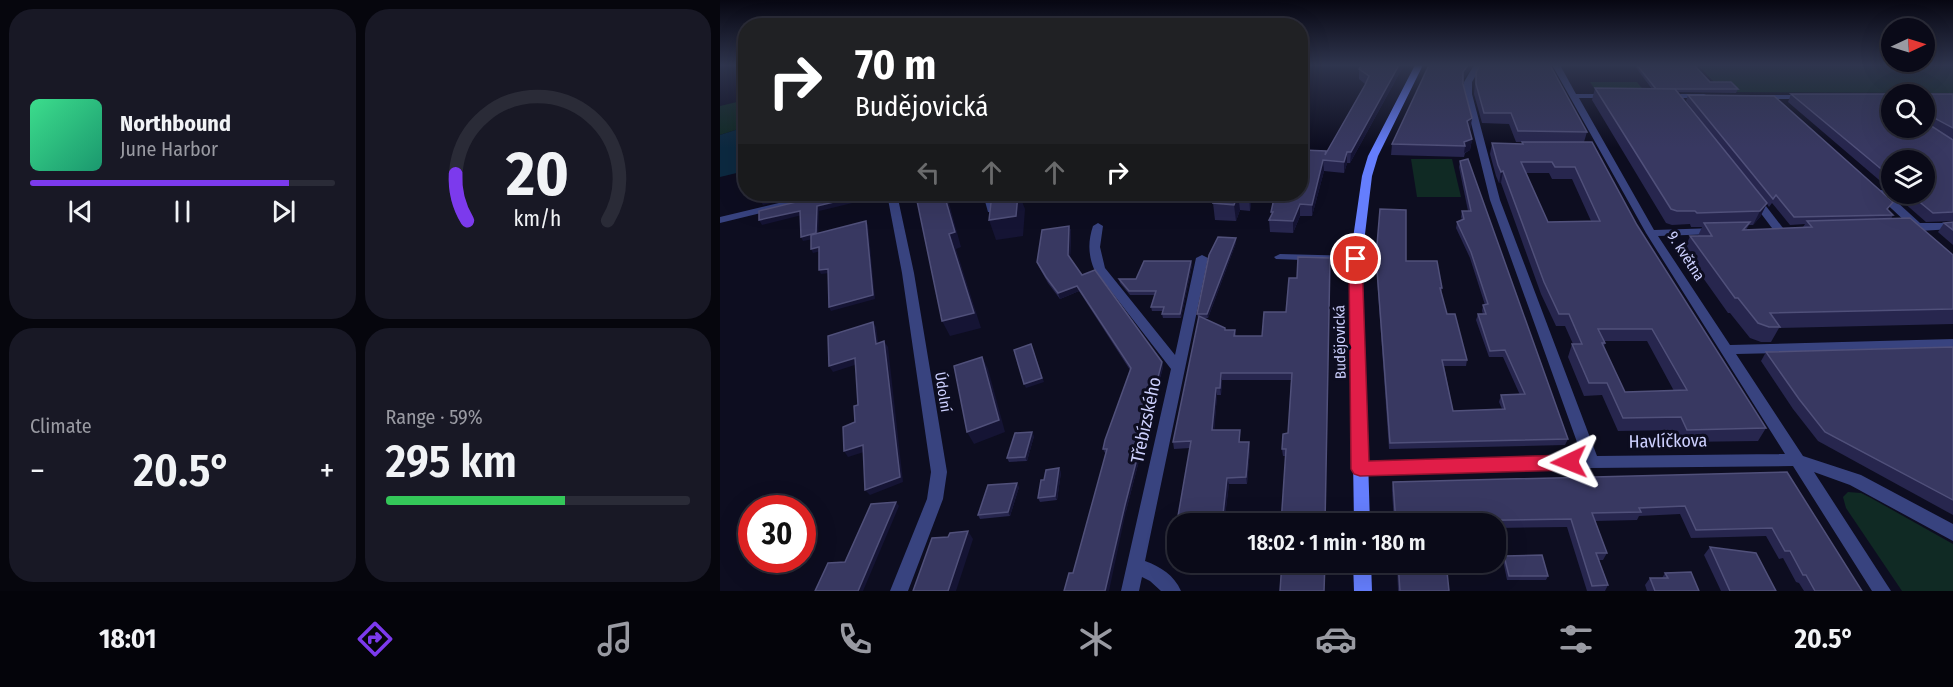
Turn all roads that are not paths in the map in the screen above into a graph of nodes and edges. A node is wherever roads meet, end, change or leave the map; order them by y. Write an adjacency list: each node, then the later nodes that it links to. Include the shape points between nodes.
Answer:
1 (1405, 93): 33 (main road, Budějovická, via 1367,176)
2 (1468, 93): 38 (street, via 1495,200)
3 (1571, 93): 4 (street, 9. května)
4 (1573, 96): 5 (street); 15 (street, 9. května)
5 (1614, 96)
6 (1652, 96): 7 (street)
7 (1674, 96): 8 (street); 12 (street)
8 (1716, 96)
9 (1746, 97): 10 (street)
10 (1774, 97): 11 (street); 13 (street)
11 (1817, 97)
12 (1684, 108)
13 (1787, 109)
14 (1591, 148): 15 (street)
15 (1604, 148): 29 (street, 9. května)
16 (1875, 188): 25 (street)
17 (1748, 190): 27 (street)
18 (798, 201): 22 (street)
19 (893, 201): 44 (street, Údolní, via 939,472 935,499)
20 (990, 201): 21 (street)
21 (992, 210)
22 (720, 220)
23 (1098, 226): 36 (street, via 1093,240 1100,269)
24 (1953, 226): 25 (street)
25 (1917, 227): 26 (street); 30 (street)
26 (1898, 228)
27 (1780, 230)
28 (1723, 231): 29 (street)
29 (1651, 233): 35 (street, 9. května)
30 (1926, 236)
31 (1280, 257): 33 (street)
32 (1202, 258): 36 (street, Třebízského)
33 (1356, 259): 39 (main road, Budějovická)
34 (1953, 344): 35 (street)
35 (1727, 351): 37 (street, 9. května)
36 (1177, 367): 42 (street, Třebízského)
37 (1797, 460): 38 (street, Havlíčkova); 41 (street, Havlíčkova, via 1855,480); 48 (street, 9. května)
38 (1592, 462): 39 (street, Havlíčkova)
39 (1360, 469): 40 (main road, Budějovická)
40 (1362, 513)
41 (1953, 533)
42 (1135, 568): 45 (street, Třebízského); 46 (street, via 1157,574)
43 (1362, 573): 47 (main road)
44 (899, 591)
45 (1130, 591)
46 (1172, 591)
47 (1363, 591)
48 (1882, 591)

